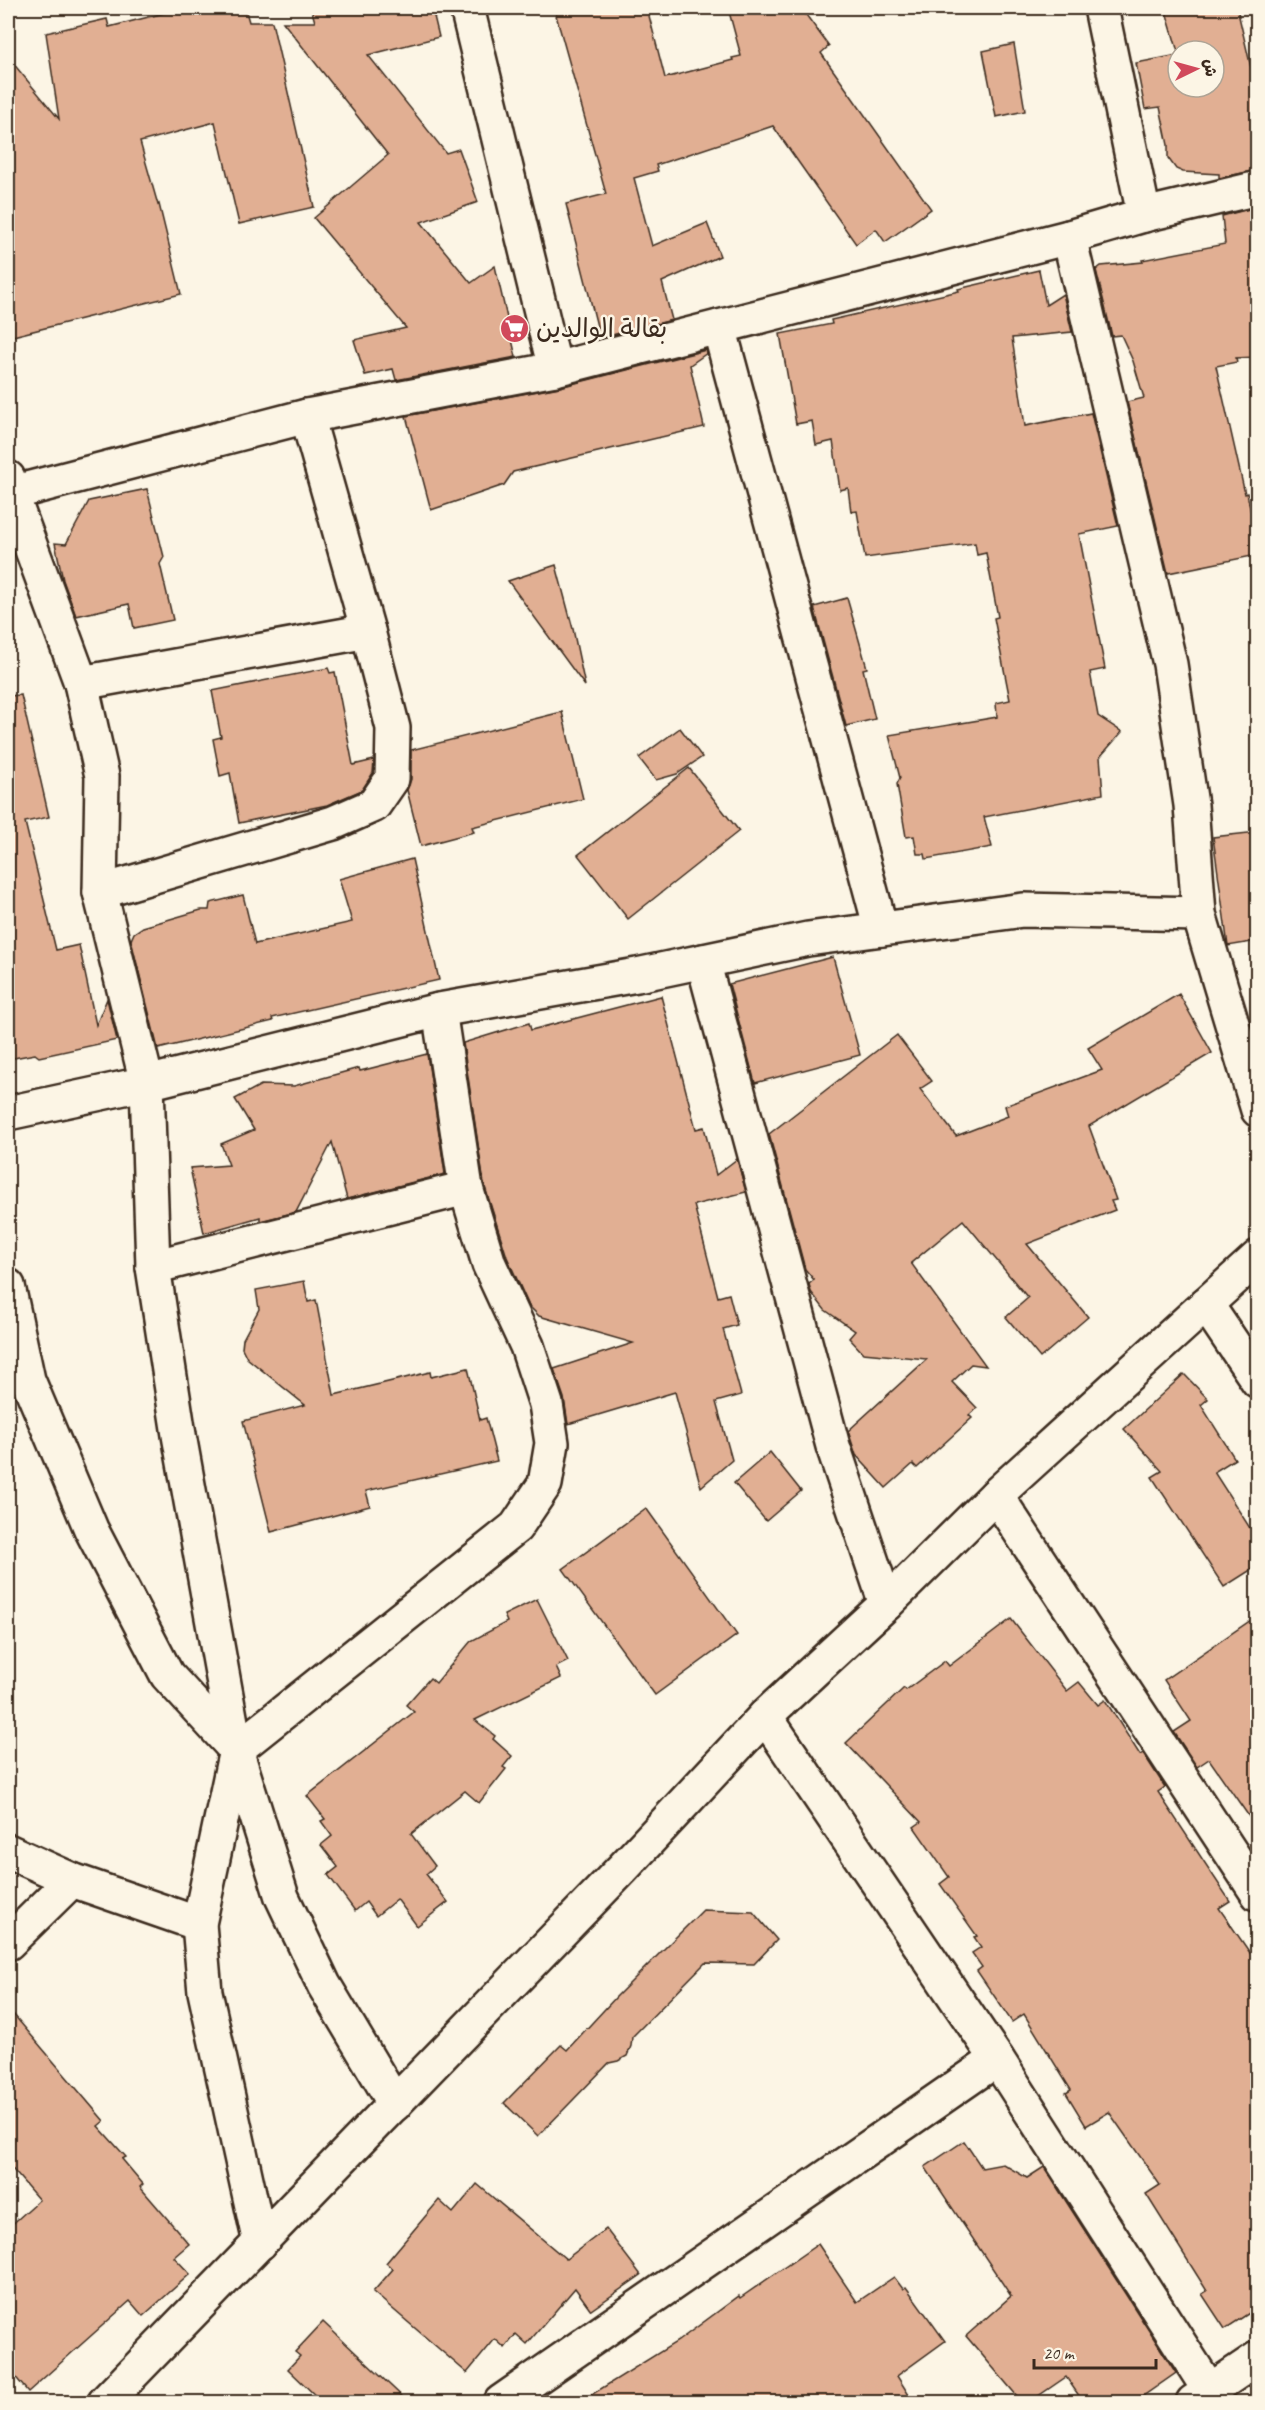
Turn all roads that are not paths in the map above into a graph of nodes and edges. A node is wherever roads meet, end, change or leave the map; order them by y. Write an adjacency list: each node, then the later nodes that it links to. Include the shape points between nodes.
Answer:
1 (467, 8): 7 (street)
2 (1101, 8): 4 (street)
3 (1257, 188): 4 (street)
4 (1144, 214): 5 (street)
5 (1069, 237): 6 (street); 13 (street, via 1170,664 1191,805)
6 (719, 327): 7 (street); 14 (street)
7 (555, 369): 8 (street)
8 (307, 416): 9 (street); 10 (street)
9 (9, 488): 11 (street)
10 (368, 632): 11 (street); 12 (street, via 393,728 392,779 374,804 333,823)
11 (81, 683): 12 (street, via 102,776)
12 (100, 892): 17 (street)
13 (1199, 914): 14 (street, via 1023,910); 18 (street)
14 (881, 929): 15 (street, via 808,939)
15 (703, 961): 16 (street); 27 (street, via 832,1446)
16 (439, 1010): 17 (street); 20 (street)
17 (147, 1083): 19 (street); 22 (street)
18 (1257, 1110)
19 (8, 1113)
20 (466, 1188): 22 (street); 29 (street, via 489,1264 527,1346 546,1404 552,1443 545,1484 516,1527)
21 (1257, 1257): 24 (street)
22 (153, 1268): 29 (street)
23 (8, 1286): 29 (street, via 28,1380 91,1529 167,1675)
24 (1206, 1304): 25 (street); 26 (street)
25 (1257, 1381)
26 (996, 1495): 27 (street); 32 (street)
27 (886, 1604): 28 (street)
28 (765, 1716): 35 (street); 36 (street)
29 (236, 1750): 33 (street); 36 (street, via 282,1897 324,1985)
30 (8, 1851): 31 (street)
31 (72, 1880): 33 (street); 34 (street)
32 (1257, 1894)
33 (199, 1924): 37 (street, via 205,1992)
34 (8, 1943)
35 (997, 2059): 39 (street); 41 (street)
36 (395, 2104): 37 (street)
37 (260, 2243): 40 (street)
38 (1257, 2358): 39 (street)
39 (1207, 2398)
40 (105, 2403)
41 (501, 2403)

